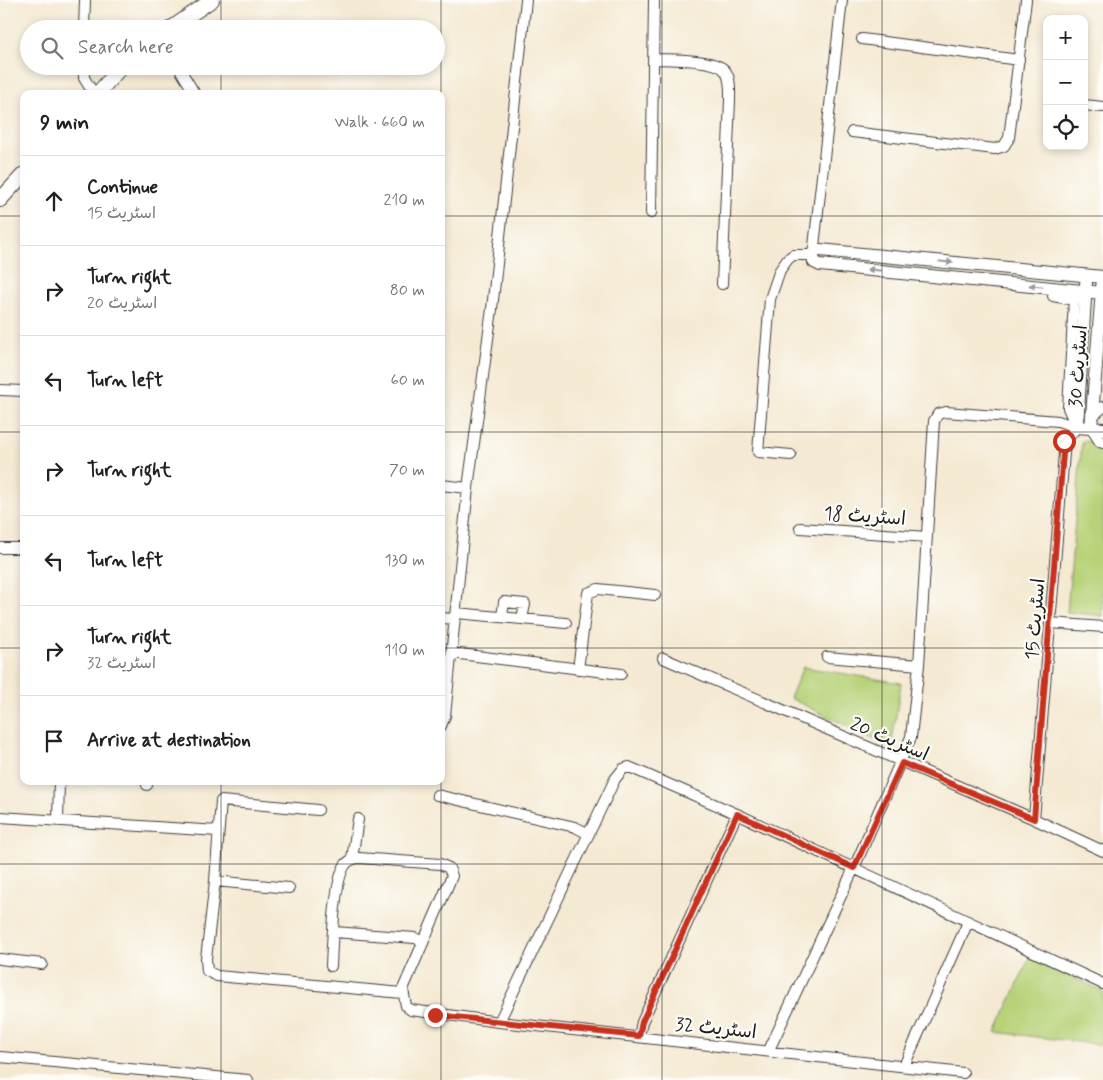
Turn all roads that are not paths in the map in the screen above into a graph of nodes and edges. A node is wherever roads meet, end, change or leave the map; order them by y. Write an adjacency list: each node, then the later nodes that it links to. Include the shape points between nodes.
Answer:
1 (85, 0): 7 (street)
2 (212, 0): 8 (main road)
3 (526, 0): 40 (street, via 492,309)
4 (654, 0): 10 (street)
5 (842, 0): 24 (street)
6 (1026, 0): 11 (street)
7 (84, 20)
8 (183, 20)
9 (862, 39): 11 (street)
10 (653, 60): 23 (street); 27 (street, via 714,64 726,71 729,80)
11 (1019, 60): 20 (street, via 1009,138 1004,146 995,149)
12 (84, 75): 15 (street)
13 (114, 75): 16 (main road)
14 (183, 75): 17 (street)
15 (93, 90)
16 (100, 90)
17 (193, 90)
18 (1088, 105): 19 (street)
19 (1103, 107)
20 (852, 132)
21 (20, 178): 22 (main road)
22 (0, 200)
23 (651, 213)
24 (813, 255): 25 (street, one-way to 25, via 820,250); 28 (street, one-way to 24, via 820,265 814,262); 38 (street, via 788,259 780,270 770,299 758,452)
25 (1086, 276): 26 (street); 28 (street, اسٹریٹ 30)
26 (1103, 277): 29 (street, اسٹریٹ 30)
27 (722, 284)
28 (1086, 291): 29 (street); 31 (street); 35 (street, اسٹریٹ 30)
29 (1102, 293): 36 (street, اسٹریٹ 30)
30 (1053, 296): 31 (street)
31 (1074, 300): 35 (street, via 1068,408)
32 (0, 390): 33 (street)
33 (20, 391)
34 (1103, 407): 36 (street)
35 (1077, 421): 36 (street); 42 (street, via 938,414 932,431); 51 (street, اسٹریٹ 15, via 1064,441)
36 (1097, 423): 37 (street, via 1100,442)
37 (1103, 443)
38 (791, 455)
39 (445, 485): 40 (street)
40 (468, 488): 46 (street)
41 (800, 528): 42 (street, اسٹریٹ 18)
42 (927, 537): 56 (street)
43 (0, 548): 44 (street)
44 (20, 548)
45 (655, 595): 57 (street, via 598,589 588,593)
46 (455, 616): 47 (street); 48 (street); 53 (street)
47 (445, 617)
48 (502, 617): 49 (street); 49 (street, via 504,602 525,604)
49 (522, 619): 50 (street)
50 (566, 623)
51 (1051, 623): 52 (street); 67 (street, اسٹریٹ 15)
52 (1103, 627)
53 (452, 653): 57 (street); 59 (street)
54 (828, 657): 56 (street)
55 (663, 658): 60 (street, اسٹریٹ 20)
56 (919, 665): 60 (street, via 911,738)
57 (578, 669): 58 (street)
58 (621, 674)
59 (445, 718)
60 (902, 763): 67 (street, اسٹریٹ 20); 73 (street)
61 (58, 785): 68 (street)
62 (437, 795): 70 (street, via 575,827)
63 (318, 810): 69 (street, via 221,800)
64 (737, 814): 70 (street, via 628,767 618,773); 73 (street); 85 (street, via 642,1022)
65 (0, 817): 68 (street)
66 (358, 818): 72 (street)
67 (1034, 819): 71 (street, اسٹریٹ 20)
68 (58, 820): 69 (street)
69 (218, 831): 74 (street)
70 (589, 834): 84 (street)
71 (1103, 851)
72 (352, 859): 77 (street, via 341,872); 78 (street, via 440,864 452,871 451,880)
73 (854, 868): 76 (street); 86 (street)
74 (215, 881): 75 (street); 83 (street, via 206,959 207,971 211,974)
75 (289, 888)
76 (968, 922): 82 (street); 88 (street)
77 (334, 932): 78 (street); 81 (street)
78 (422, 941): 83 (street)
79 (0, 959): 80 (street)
80 (42, 964)
81 (331, 966)
82 (1103, 984)
83 (402, 993): 84 (street, اسٹریٹ 32, via 410,1010)
84 (499, 1022): 85 (street, اسٹریٹ 32)
85 (639, 1036): 86 (street, اسٹریٹ 32)
86 (769, 1050): 88 (street, اسٹریٹ 32)
87 (0, 1057): 90 (street)
88 (904, 1066): 89 (street, اسٹریٹ 32)
89 (963, 1073)
90 (248, 1080)

